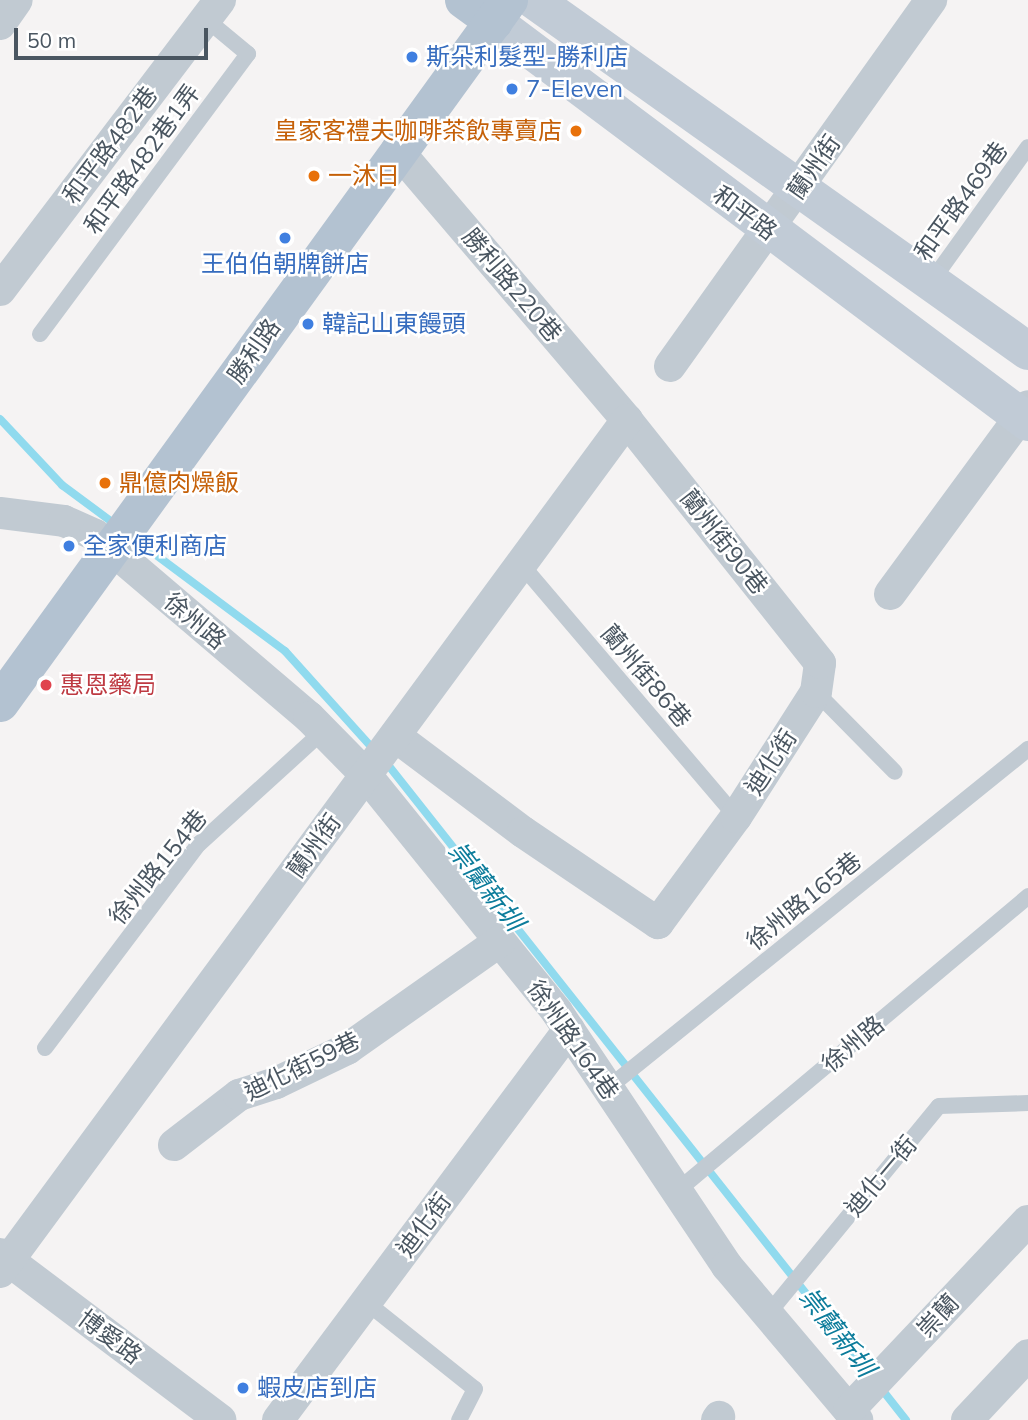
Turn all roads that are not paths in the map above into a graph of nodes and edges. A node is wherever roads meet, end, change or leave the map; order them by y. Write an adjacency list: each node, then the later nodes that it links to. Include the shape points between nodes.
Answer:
1 (464, 0): 5 (main road, 和平路)
2 (534, 0): 8 (street)
3 (931, 0): 8 (street, 蘭州街)
4 (213, 10): 11 (street, 和平路482巷); 12 (lane, 和平路482巷1弄, via 248,54)
5 (501, 11): 7 (main road, 勝利路); 9 (street, 和平路)
6 (1028, 147): 10 (lane, 和平路469巷)
7 (397, 150): 16 (street, 勝利路220巷); 18 (main road, 勝利路)
8 (800, 186): 9 (street, 蘭州街); 10 (street)
9 (768, 231): 14 (street, 蘭州街); 15 (street, 和平路)
10 (931, 282): 13 (street)
11 (0, 290)
12 (40, 334)
13 (1028, 351)
14 (670, 366)
15 (1026, 415): 20 (street)
16 (627, 420): 19 (street, 蘭州街); 21 (street, 蘭州街90巷)
17 (0, 513): 18 (street, 徐州路, via 64,522 95,535)
18 (121, 538): 22 (main road, 勝利路); 23 (street, 徐州路)
19 (521, 564): 25 (street, 蘭州街); 27 (lane, 蘭州街86巷)
20 (890, 594)
21 (818, 678): 26 (lane); 27 (street, 迪化街)
22 (0, 703)
23 (323, 731): 25 (street, 徐州路); 32 (lane, 徐州路154巷, via 200,844)
24 (1028, 749): 33 (lane, 徐州路165巷)
25 (380, 756): 29 (street, 徐州路, via 523,832); 30 (street, 徐州路164巷); 38 (street, 蘭州街)
26 (895, 772)
27 (736, 817): 29 (street, 迪化街)
28 (1028, 896): 36 (lane, 徐州路)
29 (658, 923)
30 (500, 941): 31 (street, 徐州路164巷); 35 (street, 迪化街59巷, via 347,1049 239,1095)
31 (569, 1030): 33 (street, 徐州路164巷); 39 (street, 迪化街)
32 (45, 1048)
33 (614, 1083): 36 (street, 徐州路164巷)
34 (1028, 1103): 40 (lane, 迪化一街, via 939,1106)
35 (174, 1145)
36 (686, 1183): 40 (street, 徐州路164巷, via 727,1266)
37 (1028, 1221): 42 (street, 崇蘭)
38 (3, 1262): 43 (street, 博愛路)
39 (366, 1302): 44 (street, 迪化街); 45 (lane, via 475,1390)
40 (777, 1302): 42 (street, 徐州路164巷)
41 (1028, 1355): 46 (street)
42 (864, 1399)
43 (220, 1420)
44 (278, 1420)
45 (459, 1420)
46 (967, 1420)

